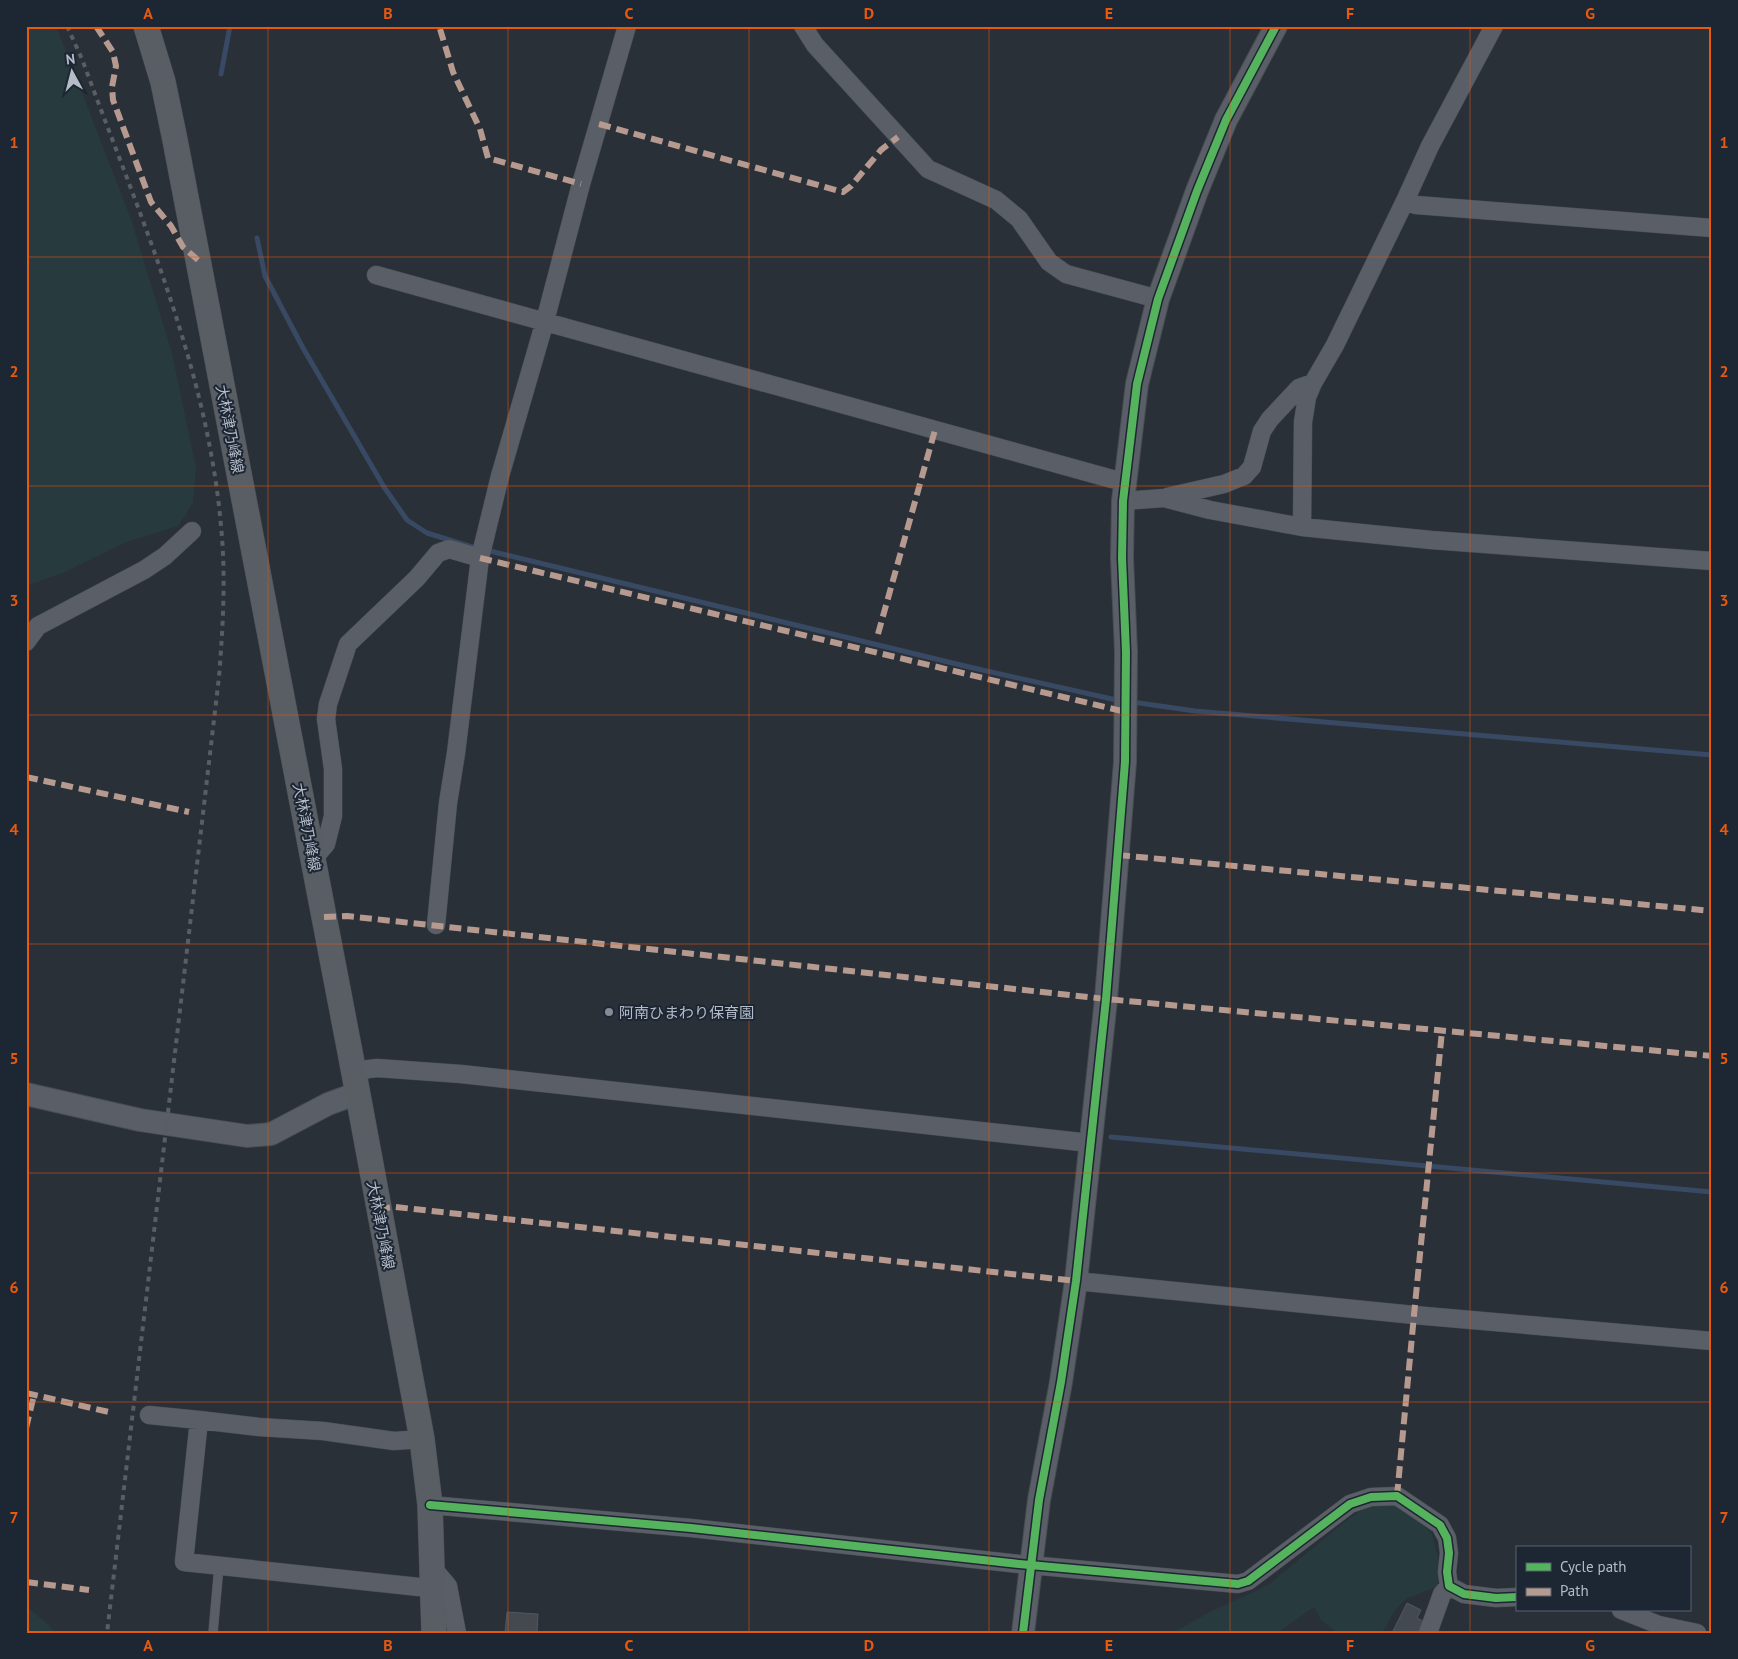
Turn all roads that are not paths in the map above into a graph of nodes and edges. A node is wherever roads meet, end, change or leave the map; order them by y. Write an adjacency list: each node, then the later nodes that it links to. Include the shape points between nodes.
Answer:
1 (146, 26): 19 (main road, 大林津乃峰線, via 163,82 175,140)
2 (627, 26): 10 (street)
3 (803, 26): 9 (street, via 815,45 928,170 996,200 1019,219 1049,262 1066,274)
4 (1276, 26): 9 (street, via 1226,120)
5 (1494, 26): 6 (street, via 1430,146)
6 (1405, 201): 7 (street, via 1416,205); 11 (street)
7 (1712, 228)
8 (376, 275): 10 (street)
9 (1158, 299): 12 (street, via 1136,384)
10 (545, 321): 12 (street, via 1112,480); 16 (street)
11 (1314, 383): 13 (street, via 1299,388 1270,419 1262,431 1252,467 1244,476); 14 (street, via 1307,397 1302,422)
12 (1123, 491): 13 (street); 23 (street, via 1125,762 1106,999)
13 (1164, 498): 14 (street)
14 (1302, 527): 17 (street)
15 (192, 531): 18 (street, via 144,570 38,626)
16 (481, 552): 19 (street, via 449,549 438,553 417,578 348,644 326,719 333,770 333,816 326,844); 20 (street, via 448,803)
17 (1712, 561)
18 (26, 642)
19 (313, 859): 21 (main road, 大林津乃峰線)
20 (436, 925)
21 (356, 1082): 22 (street, via 328,1104 272,1134 246,1136 140,1120); 23 (street, via 377,1068 461,1074); 28 (main road, 大林津乃峰線)
22 (26, 1094)
23 (1090, 1143): 24 (street)
24 (1076, 1281): 25 (street); 30 (street)
25 (1712, 1341)
26 (149, 1415): 27 (street)
27 (199, 1420): 28 (street, via 394,1441); 31 (street, via 184,1562)
28 (422, 1439): 29 (main road, 大林津乃峰線)
29 (430, 1505): 30 (street, via 691,1528); 32 (main road, 大林津乃峰線)
30 (1030, 1565): 33 (street, via 1238,1584 1248,1581 1350,1504 1370,1497 1398,1496 1440,1525 1447,1538); 39 (street)
31 (220, 1566): 32 (street, via 419,1587); 36 (lane)
32 (432, 1577): 37 (main road, 大林津乃峰線); 38 (street, via 448,1586)
33 (1449, 1586): 34 (street, via 1464,1594); 40 (street, via 1442,1594)
34 (1516, 1597)
35 (1625, 1612): 41 (street, via 1659,1625)
36 (213, 1633)
37 (434, 1633)
38 (457, 1633)
39 (1023, 1633)
40 (1428, 1633)
41 (1697, 1633)

